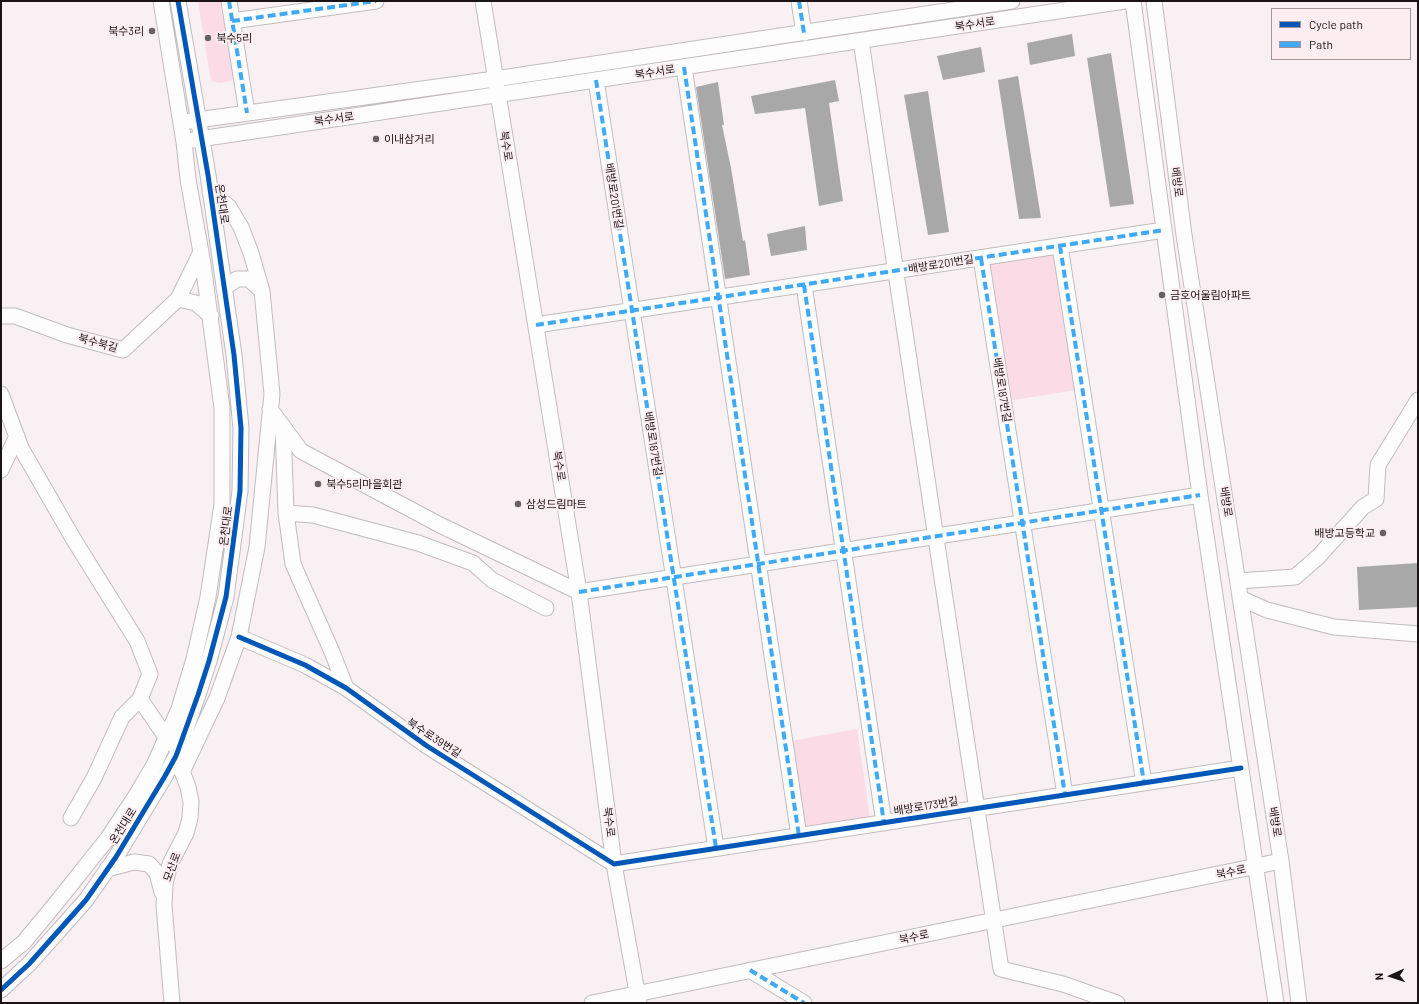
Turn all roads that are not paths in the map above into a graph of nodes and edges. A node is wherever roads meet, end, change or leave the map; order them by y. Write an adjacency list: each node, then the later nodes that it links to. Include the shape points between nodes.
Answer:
1 (161, 1): 19 (street, 온천대로)
2 (178, 1): 20 (street, 온천대로)
3 (229, 1): 11 (street)
4 (376, 1): 11 (street)
5 (483, 1): 15 (street, 북수로)
6 (799, 1): 12 (street)
7 (1012, 1): 12 (street, 북수서로)
8 (1126, 1): 13 (street, 북수서로)
9 (1133, 1): 24 (street, 배방로)
10 (1154, 1): 52 (street, 배방로, via 1184,235)
11 (232, 21): 18 (street)
12 (804, 32): 15 (street, 북수서로)
13 (861, 41): 14 (street, 북수서로); 28 (street)
14 (684, 67): 16 (street, 북수서로); 32 (street)
15 (495, 79): 17 (street, 북수로); 18 (street, 북수서로)
16 (596, 80): 17 (street, 북수서로); 34 (street, 배방로201번길)
17 (498, 95): 21 (street, 북수서로); 37 (street, 북수로)
18 (247, 113): 20 (street, 북수서로)
19 (181, 121): 20 (street, 북수서로); 22 (street, 온천대로)
20 (199, 121): 21 (street, 온천대로)
21 (202, 139): 22 (street, 북수서로); 23 (street, 온천대로)
22 (184, 142): 26 (street, 온천대로)
23 (210, 192): 30 (street, 온천대로); 31 (street, via 228,207 241,227)
24 (1164, 230): 25 (street, 배방로201번길); 44 (street, 배방로)
25 (1060, 246): 27 (street, 배방로201번길); 45 (street)
26 (201, 252): 33 (street); 36 (street, 온천대로)
27 (981, 258): 28 (street, 배방로201번길); 47 (street, 배방로187번길)
28 (896, 271): 29 (street, 배방로201번길); 48 (street)
29 (804, 284): 32 (street, 배방로201번길); 49 (street)
30 (224, 288): 31 (street, via 237,279 249,279); 61 (street, 온천대로, via 234,355 240,428 240,491 220,624)
31 (262, 291): 40 (street, via 272,394)
32 (718, 298): 34 (street, 배방로201번길); 50 (street)
33 (178, 299): 35 (street, 북수북길, via 123,350 67,335 15,316); 36 (street, via 196,303)
34 (632, 311): 37 (street, 배방로201번길); 51 (street, 배방로187번길)
35 (1, 316)
36 (211, 316): 60 (street, 온천대로, via 222,408 222,504 208,597 194,659)
37 (536, 325): 53 (street, 북수로)
38 (1, 394): 42 (street)
39 (1418, 400): 52 (street, via 1378,466 1376,499 1363,507 1318,557 1295,577)
40 (270, 409): 41 (street); 57 (street, via 257,547)
41 (283, 426): 46 (street); 53 (street, via 301,451 440,525)
42 (17, 436): 43 (street); 59 (street, via 21,448 137,641 150,674)
43 (1, 470)
44 (1200, 495): 45 (street); 62 (street, 배방로)
45 (1101, 511): 47 (street); 64 (street)
46 (286, 513): 55 (street, via 313,515 418,544 473,563 492,580); 58 (street, via 293,564)
47 (1022, 523): 48 (street); 65 (street)
48 (936, 536): 49 (street); 66 (street)
49 (844, 551): 50 (street); 68 (street, 배방로173번길)
50 (758, 564): 51 (street); 69 (street)
51 (674, 577): 53 (street); 70 (street)
52 (1238, 580): 54 (street, 배방로)
53 (579, 592): 72 (street, 북수로)
54 (1240, 598): 56 (street, via 1267,610 1334,627); 71 (street, 배방로)
55 (546, 608)
56 (1418, 634)
57 (239, 637): 58 (street, 북수로39번길, via 305,665); 63 (street, via 217,698)
58 (346, 688): 72 (street, 북수로39번길, via 427,746)
59 (140, 699): 60 (street, 모산로); 67 (street, via 122,717 94,778)
60 (167, 737): 61 (street, 모산로); 77 (street, 온천대로, via 135,797 108,838 24,942)
61 (176, 756): 63 (street, 모산로); 74 (street, 온천대로)
62 (1241, 768): 64 (street, 배방로173번길); 73 (street, 배방로)
63 (182, 772): 75 (street, 모산로, via 191,802 190,818 186,833 170,864 165,884)
64 (1144, 783): 65 (street, 배방로173번길)
65 (1065, 795): 66 (street, 배방로173번길)
66 (977, 808): 68 (street, 배방로173번길); 76 (street)
67 (71, 818)
68 (884, 823): 69 (street, 배방로173번길)
69 (799, 836): 70 (street, 배방로173번길)
70 (716, 848): 72 (street, 배방로173번길)
71 (1281, 861): 73 (street, 북수로); 86 (street, 배방로)
72 (614, 864): 80 (street, 북수로)
73 (1257, 866): 76 (street, 북수로); 85 (street, 배방로)
74 (107, 869): 75 (street, via 134,862 149,864 157,873); 79 (street, 온천대로, via 86,900 29,964)
75 (164, 905): 81 (street, 모산로)
76 (994, 920): 78 (street, 북수로); 84 (street, via 1001,969 1063,984)
77 (1, 961)
78 (750, 970): 80 (street, 북수로); 83 (street)
79 (1, 990)
80 (638, 998): 82 (street)
81 (172, 1003)
82 (592, 1003)
83 (804, 1003)
84 (1117, 1003)
85 (1276, 1003)
86 (1299, 1003)

